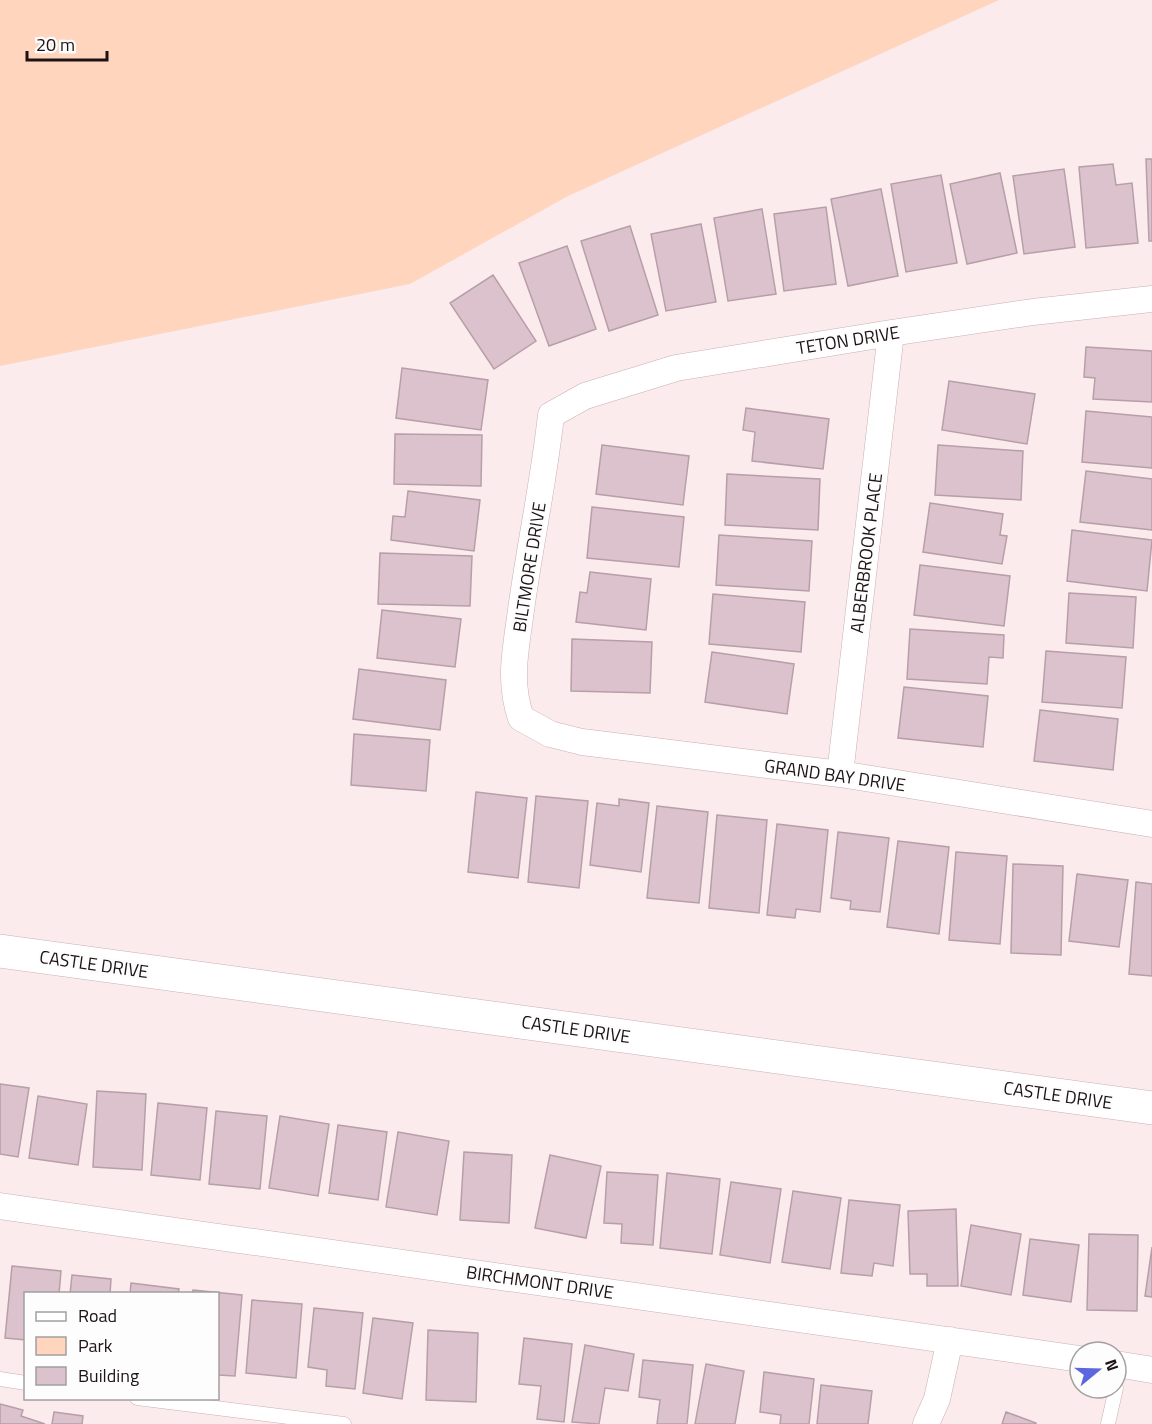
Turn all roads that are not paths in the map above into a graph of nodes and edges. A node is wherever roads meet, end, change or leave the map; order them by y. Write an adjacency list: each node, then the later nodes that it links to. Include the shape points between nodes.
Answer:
1 (1152, 300): 2 (street, TETON DRIVE, via 1033,312)
2 (891, 333): 3 (street, TETON DRIVE, via 676,368 585,396); 5 (street, ALBERBROOK PLACE)
3 (552, 415): 4 (street, BILTMORE DRIVE, via 528,554 513,674 513,696)
4 (521, 718): 5 (street, GRAND BAY DRIVE, via 550,734 582,742)
5 (840, 774): 6 (street, GRAND BAY DRIVE)
6 (1152, 824)
7 (0, 951): 8 (street, CASTLE DRIVE)
8 (1152, 1107)
9 (0, 1206): 10 (street, BIRCHMONT DRIVE)
10 (950, 1340): 11 (street, BIRCHMONT DRIVE); 19 (street, via 937,1399)
11 (1068, 1357)
12 (1152, 1370): 13 (street)
13 (1128, 1374)
14 (0, 1379): 15 (lane)
15 (24, 1383)
16 (153, 1400): 18 (lane)
17 (1112, 1400): 20 (lane)
18 (344, 1424)
19 (926, 1424)
20 (1108, 1424)

